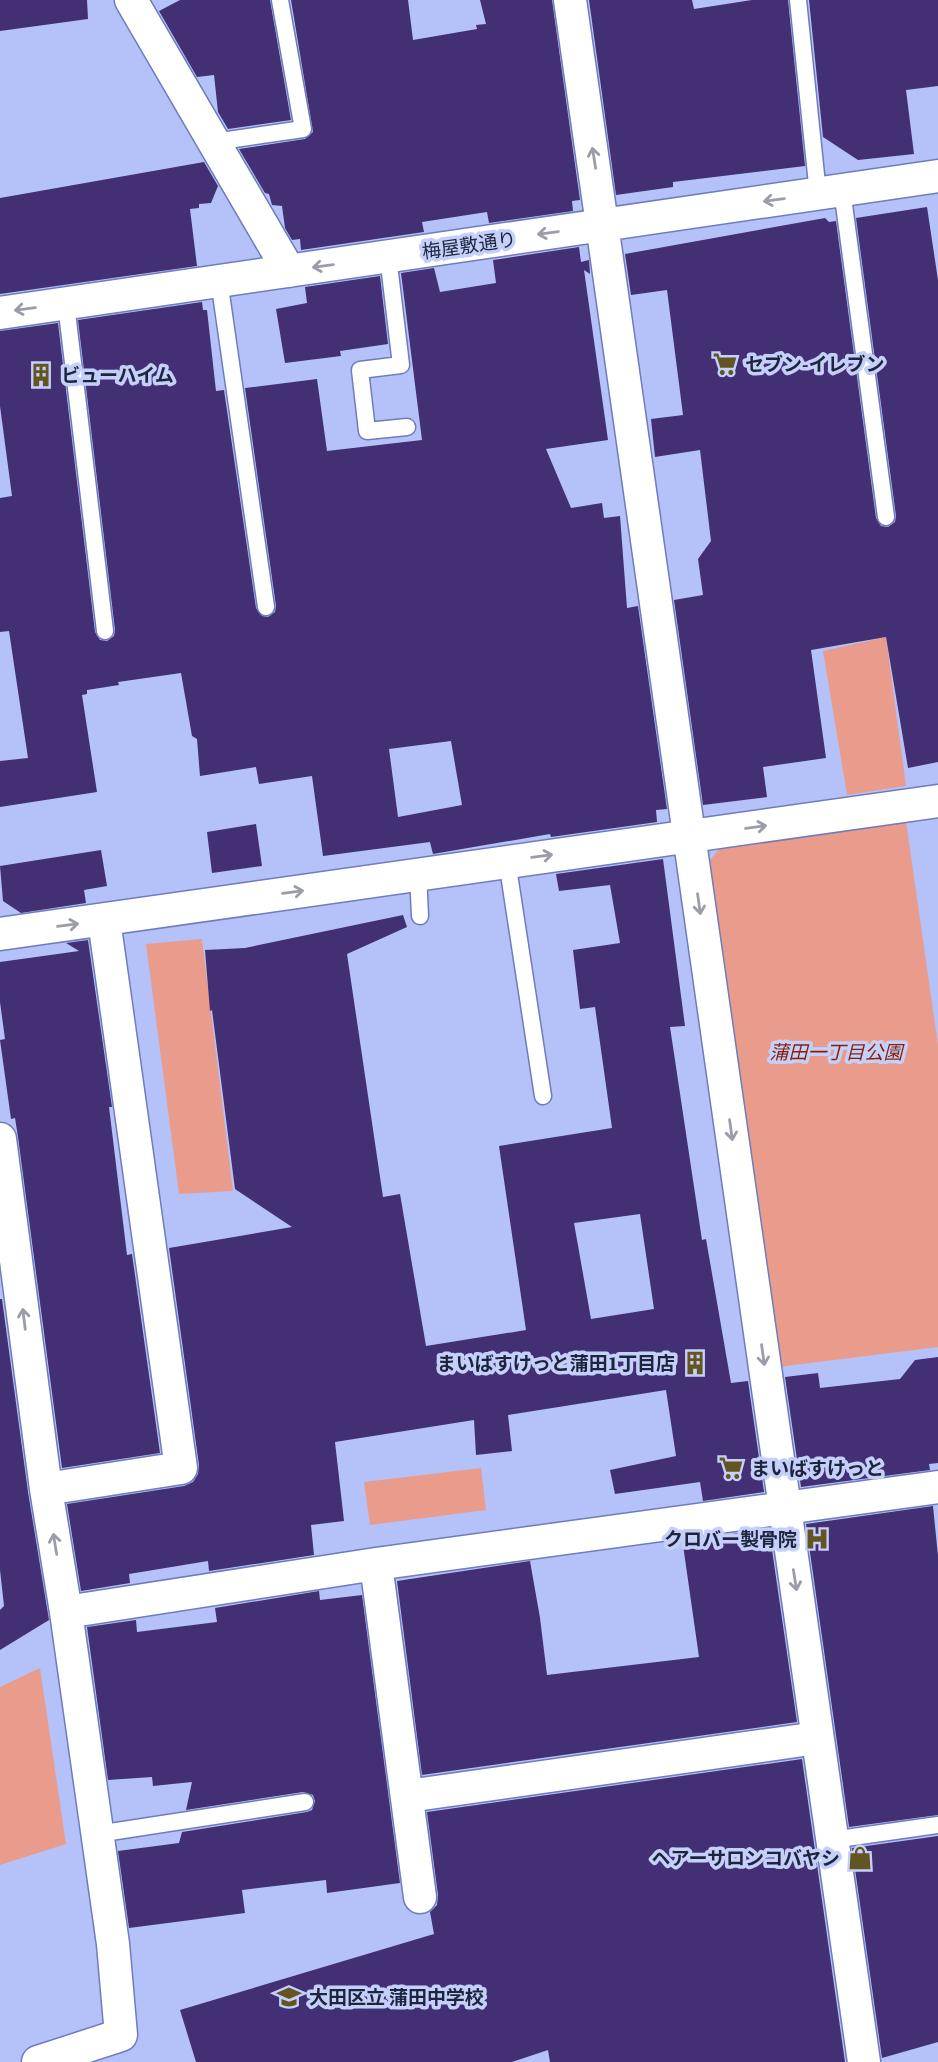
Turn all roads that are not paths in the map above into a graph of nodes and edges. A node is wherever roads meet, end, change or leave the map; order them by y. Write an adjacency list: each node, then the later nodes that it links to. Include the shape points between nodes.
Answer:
1 (131, 0): 5 (street)
2 (280, 0): 5 (lane, via 303,129)
3 (570, 0): 8 (street, one-way to 3)
4 (798, 0): 7 (lane)
5 (214, 142): 10 (street)
6 (938, 176): 7 (street, 梅屋敷通り)
7 (830, 192): 8 (street, 梅屋敷通り, one-way to 8); 15 (lane)
8 (603, 225): 9 (street, 梅屋敷通り, one-way to 9); 19 (street)
9 (388, 256): 10 (street, 梅屋敷通り, one-way to 10); 14 (lane, via 401,365 360,370 367,431)
10 (289, 271): 11 (street, 梅屋敷通り)
11 (219, 280): 12 (street, 梅屋敷通り); 16 (lane)
12 (66, 304): 13 (street, 梅屋敷通り, one-way to 13); 17 (lane)
13 (0, 313)
14 (407, 427)
15 (886, 517)
16 (266, 607)
17 (105, 631)
18 (938, 801): 19 (street, one-way to 18)
19 (688, 837): 20 (street, one-way to 19); 29 (street, one-way to 29)
20 (506, 861): 21 (street); 25 (lane)
21 (418, 873): 22 (lane); 23 (street, one-way to 21)
22 (420, 916)
23 (104, 920): 24 (street, one-way to 23); 28 (street, via 181,1468)
24 (0, 934)
25 (543, 1096)
26 (0, 1139): 28 (street, one-way to 26)
27 (938, 1487): 29 (street)
28 (46, 1489): 31 (street, one-way to 28)
29 (784, 1508): 30 (street, via 650,1531); 32 (street, one-way to 32)
30 (376, 1564): 31 (street); 33 (street)
31 (65, 1612): 36 (street)
32 (817, 1738): 33 (street); 37 (street)
33 (408, 1796): 38 (street)
34 (305, 1802): 36 (lane)
35 (938, 1825): 37 (lane)
36 (97, 1834): 39 (street, via 121,2035)
37 (832, 1840): 40 (street)
38 (420, 1897)
39 (38, 2062)
40 (864, 2062)

